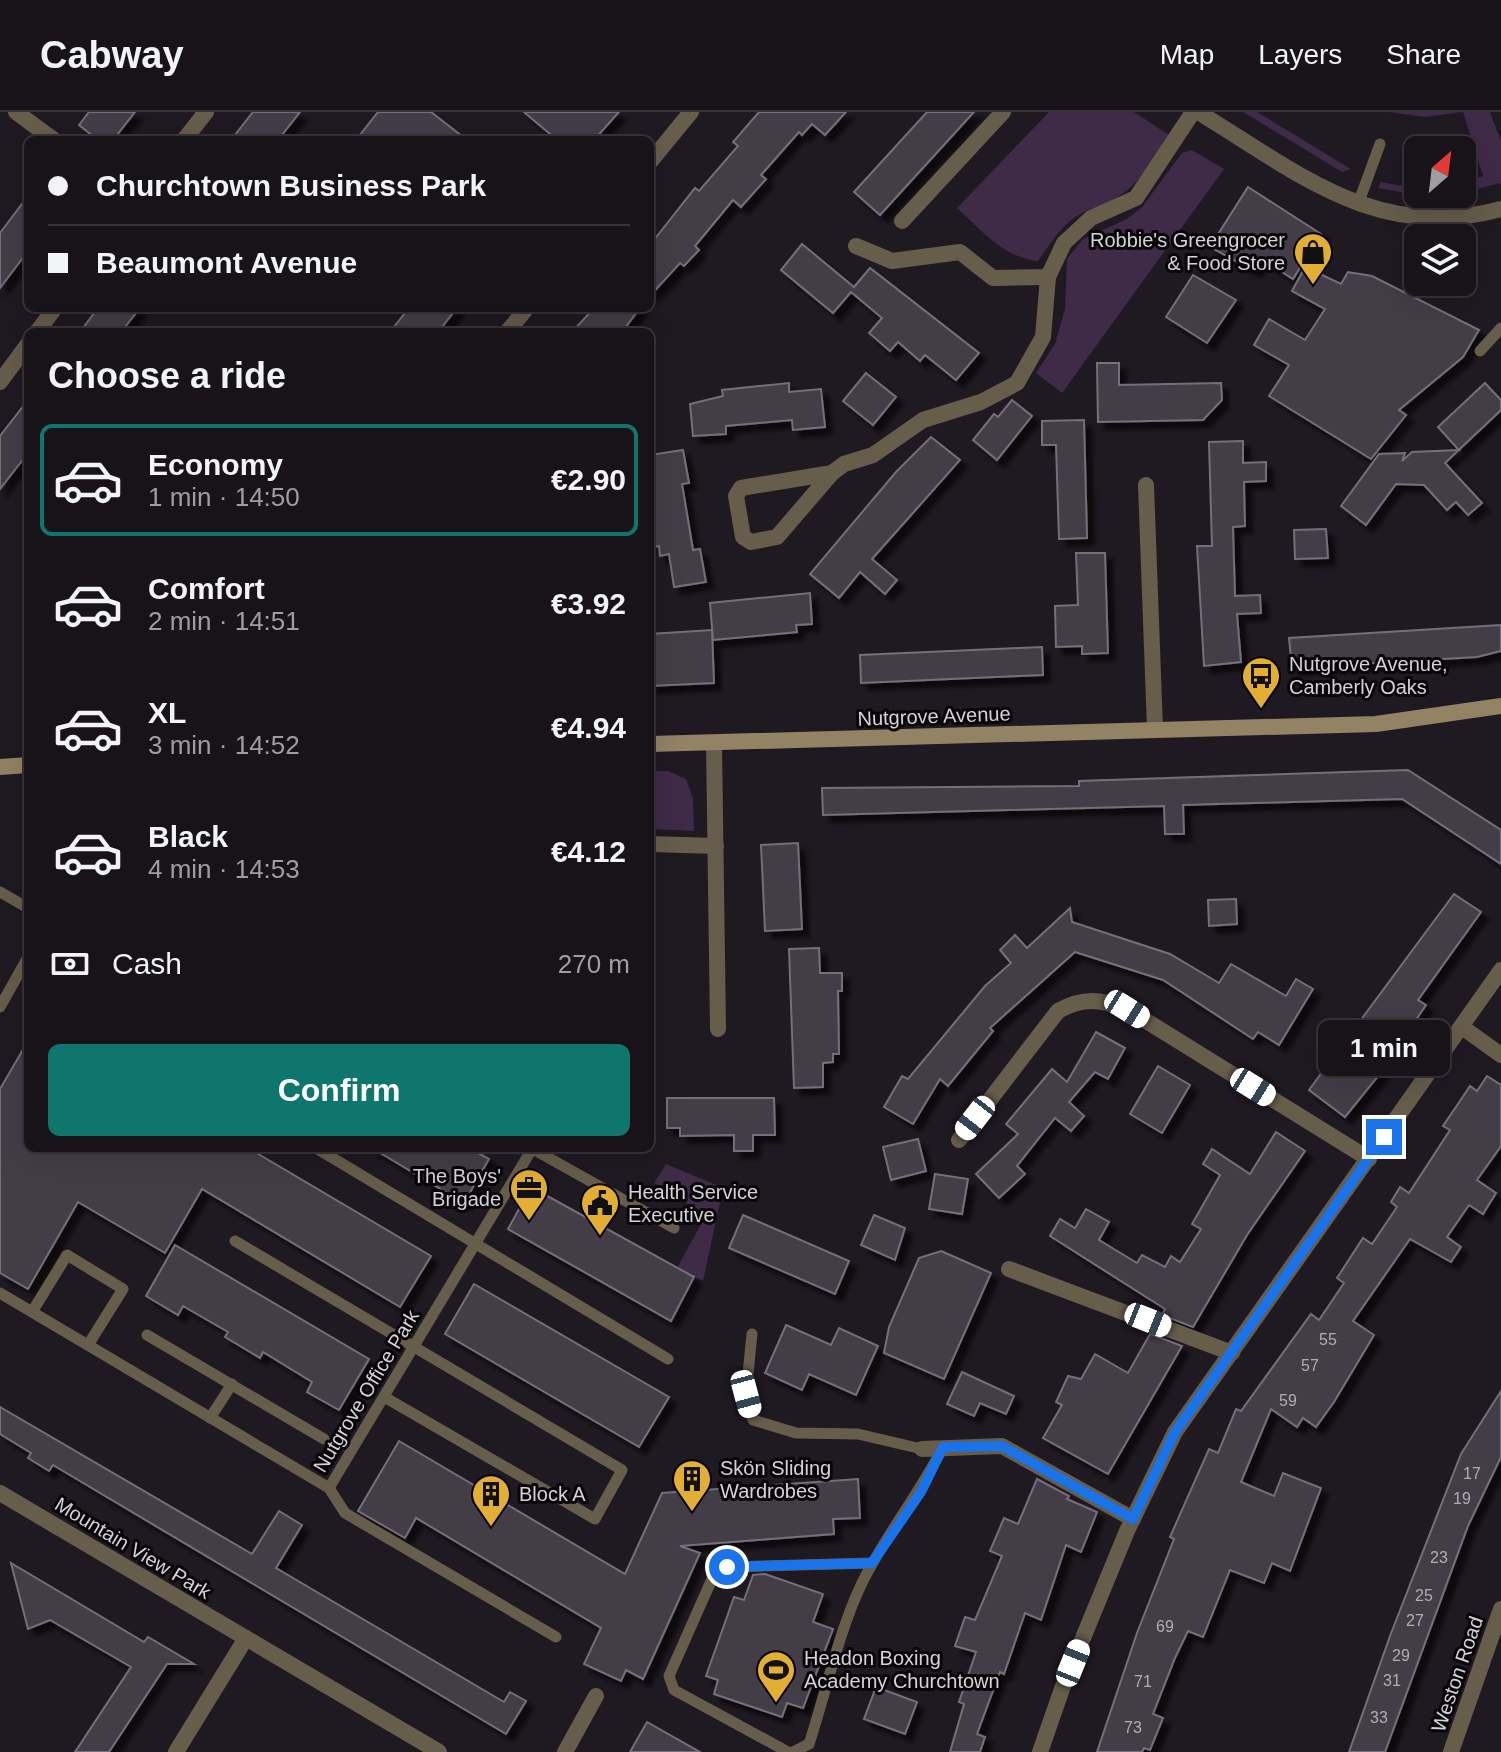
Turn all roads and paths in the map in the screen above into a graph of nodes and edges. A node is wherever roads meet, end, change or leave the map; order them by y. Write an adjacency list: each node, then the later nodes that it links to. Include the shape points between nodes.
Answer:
1 (16, 112): 6 (street)
2 (206, 112): 7 (street)
3 (691, 112): 9 (street)
4 (1003, 112): 13 (street)
5 (1202, 113): 10 (street); 16 (street, via 1136,198 1091,218 1064,243)
6 (49, 136)
7 (187, 136)
8 (1380, 144): 10 (lane)
9 (654, 157)
10 (1358, 204): 12 (street)
11 (1501, 209): 12 (street)
12 (1422, 220): 14 (lane)
13 (902, 221)
14 (1422, 224)
15 (856, 246): 16 (street, via 892,261 960,252 993,278)
16 (1048, 277): 23 (street, via 1043,337 1017,383 981,402 923,420 873,455)
17 (524, 312): 18 (street)
18 (510, 328)
19 (1501, 328): 21 (lane)
20 (24, 349): 22 (street)
21 (1480, 351)
22 (0, 382)
23 (832, 473): 23 (street, via 777,537 751,542 743,537 736,496 741,488)
24 (1146, 485): 26 (street)
25 (1501, 706): 26 (main road, Nutgrove Avenue, via 1376,724)
26 (1155, 729): 27 (main road, Nutgrove Avenue)
27 (714, 743): 28 (main road, Nutgrove Avenue); 32 (street)
28 (654, 744)
29 (24, 765): 30 (main road)
30 (0, 767)
31 (654, 844): 32 (street)
32 (716, 846): 39 (street)
33 (0, 892): 34 (lane)
34 (24, 906)
35 (24, 964): 37 (lane)
36 (1501, 970): 38 (street)
37 (0, 1007)
38 (1462, 1027): 40 (street); 45 (street)
39 (718, 1029)
40 (1501, 1055)
41 (959, 1140): 45 (street, via 1058,1011 1075,1001 1100,1000 1127,1009)
42 (323, 1152): 48 (lane)
43 (529, 1152): 48 (lane, Nutgrove Office Park)
44 (538, 1152): 46 (lane)
45 (1369, 1159): 56 (street)
46 (674, 1228)
47 (235, 1241): 55 (lane)
48 (473, 1244): 55 (lane, Nutgrove Office Park); 57 (lane)
49 (1009, 1269): 56 (street)
50 (0, 1293): 51 (lane, Nutgrove Office Park)
51 (32, 1312): 54 (lane, Nutgrove Office Park); 54 (lane, via 67,1255 90,1268 123,1289)
52 (752, 1334): 63 (lane, via 746,1394 753,1420 796,1433 858,1434)
53 (147, 1335): 58 (lane)
54 (88, 1345): 60 (lane, Nutgrove Office Park)
55 (414, 1346): 59 (lane, Nutgrove Office Park); 59 (lane, via 622,1470 595,1519)
56 (1232, 1353): 66 (street, via 1175,1432)
57 (668, 1359)
58 (232, 1384): 60 (lane); 61 (lane)
59 (386, 1398): 64 (lane, Nutgrove Office Park)
60 (210, 1418): 64 (lane, Nutgrove Office Park)
61 (324, 1439)
62 (943, 1447): 63 (street); 66 (street, via 1002,1446); 67 (lane, via 921,1492)
63 (922, 1449)
64 (329, 1488): 69 (lane, via 345,1513)
65 (0, 1493): 70 (street, Mountain View Park)
66 (1133, 1519): 76 (street)
67 (872, 1563): 75 (lane, via 809,1744); 75 (lane, via 727,1567 712,1579 669,1676 674,1690)
68 (1501, 1609): 77 (street, Weston Road)
69 (556, 1637)
70 (246, 1638): 72 (street); 73 (street, Mountain View Park)
71 (596, 1696): 74 (street)
72 (176, 1752)
73 (439, 1752)
74 (565, 1752)
75 (791, 1752)
76 (1040, 1752)
77 (1451, 1752)

